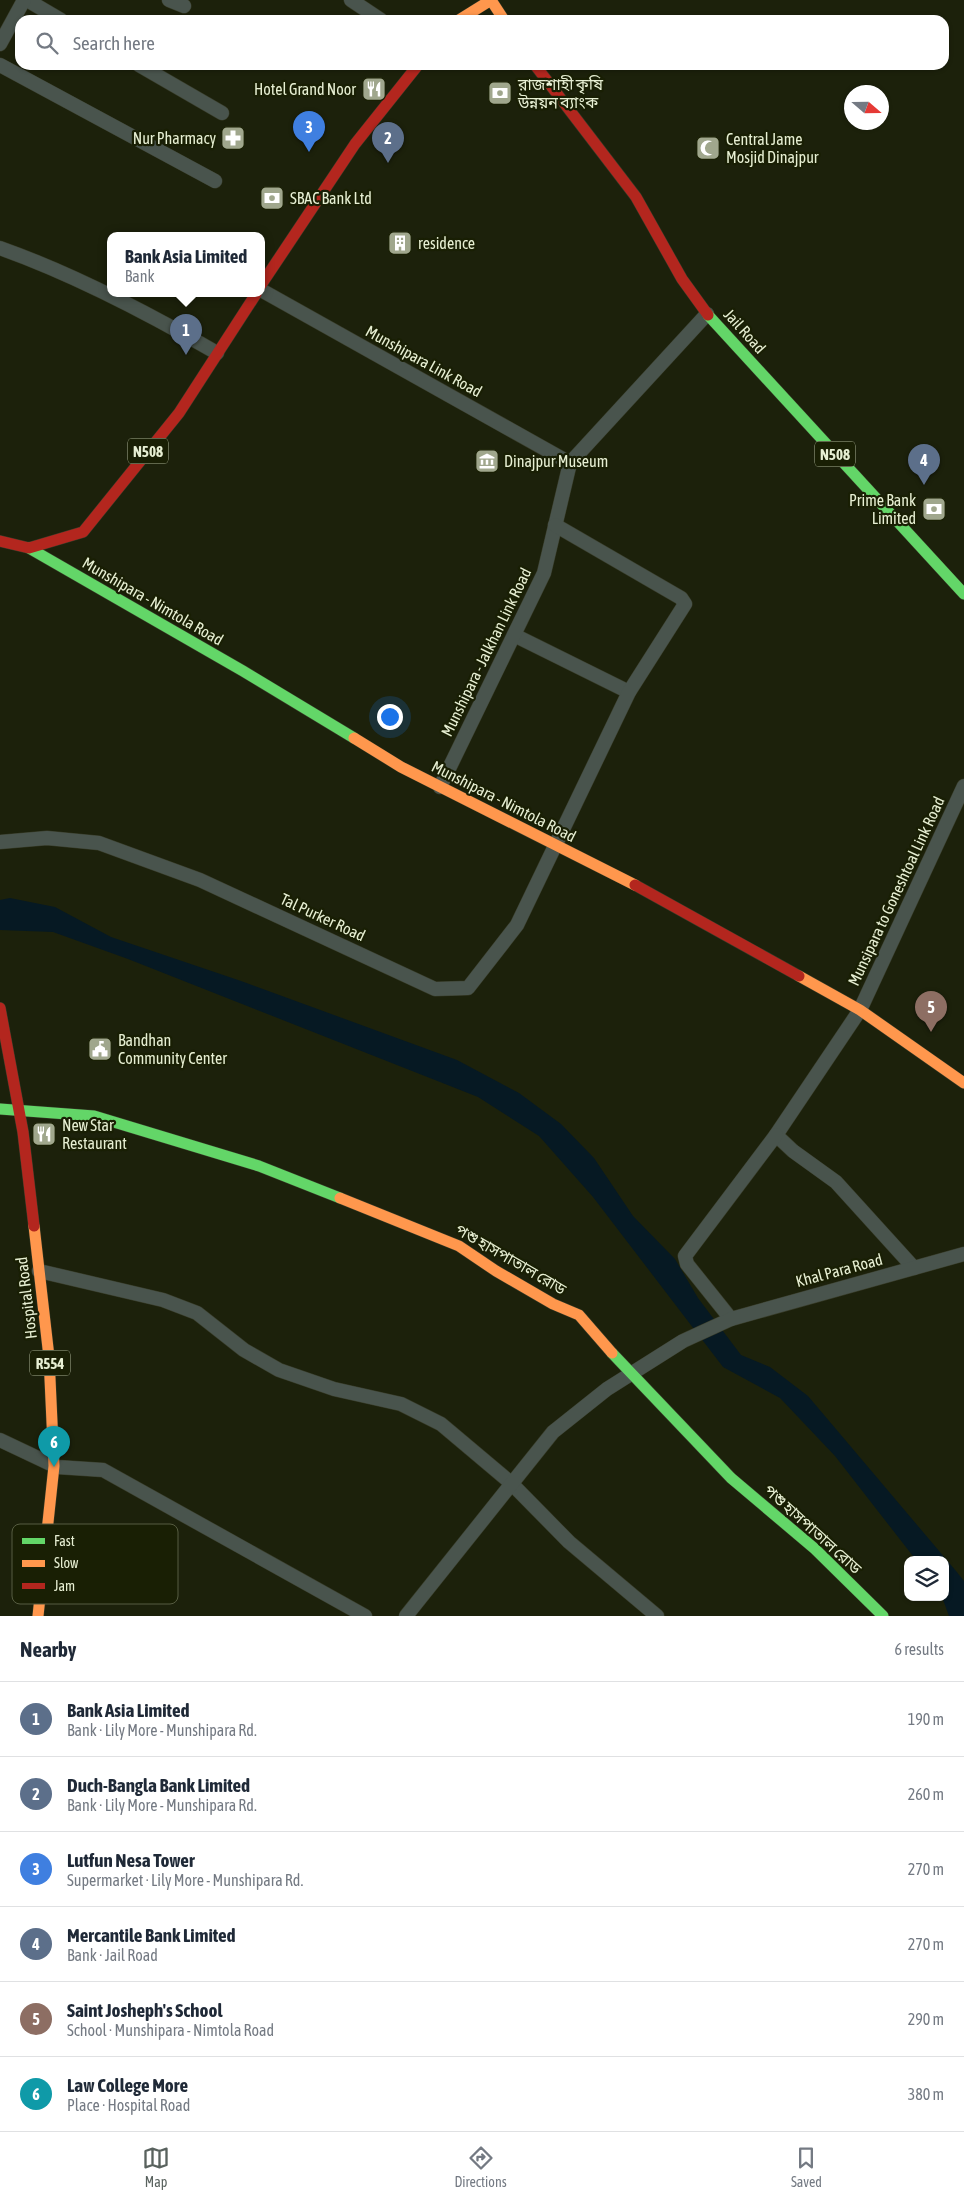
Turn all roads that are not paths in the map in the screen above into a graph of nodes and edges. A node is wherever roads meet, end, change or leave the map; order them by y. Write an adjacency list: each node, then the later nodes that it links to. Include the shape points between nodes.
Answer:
1 (25, 0): 6 (street); 7 (street)
2 (169, 0): 5 (street)
3 (351, 0): 8 (street)
4 (491, 0): 9 (main road); 10 (main road)
5 (184, 6)
6 (16, 15)
7 (52, 15)
8 (374, 15)
9 (467, 15)
10 (501, 15)
11 (15, 18): 12 (street)
12 (0, 44)
13 (0, 65): 18 (street)
14 (148, 70): 17 (street)
15 (413, 70): 20 (main road, via 386,100)
16 (539, 70): 25 (main road, Jail Road / N508, via 636,197 682,279)
17 (222, 113)
18 (215, 181)
19 (0, 248): 22 (street, via 45,264)
20 (265, 279)
21 (265, 292): 27 (street, Munshipara Link Road)
22 (107, 295)
23 (112, 297): 26 (street)
24 (254, 297): 26 (main road, N508)
25 (707, 314): 27 (street, Munshipara - Jalkhan Link Road); 31 (main road, Jail Road / N508)
26 (217, 354): 30 (main road, N508, via 179,413 84,532)
27 (570, 463): 28 (street, Munshipara - Jalkhan Link Road)
28 (555, 525): 32 (street, Munshipara - Jalkhan Link Road, via 544,572); 33 (street, via 684,600 685,604)
29 (0, 541): 30 (main road, N508)
30 (29, 548): 35 (main road, Munshipara - Nimtola Road)
31 (964, 594)
32 (514, 635): 33 (street); 35 (street, Munshipara - Jalkhan Link Road)
33 (629, 692): 37 (street)
34 (964, 786): 39 (street, Munsipara to Goneshtoal Link Road)
35 (440, 787): 37 (main road, Munshipara - Nimtola Road)
36 (0, 842): 37 (street, Tal Purker Road, via 47,838 99,843 200,880 435,989 468,988 517,925)
37 (555, 845): 39 (main road, Munshipara - Nimtola Road, via 646,891)
38 (0, 1008): 42 (main road, Hospital Road / R554)
39 (860, 1010): 40 (main road, Munshipara - Nimtola Road); 43 (street, Munsipara to Goneshtoal Link Road)
40 (964, 1083)
41 (0, 1109): 42 (main road, পশু হাসপাতাল রোড)
42 (18, 1111): 46 (main road, Hospital Road / R554); 48 (main road, পশু হাসপাতাল রোড, via 94,1116 259,1166 458,1246 553,1304 579,1315)
43 (776, 1134): 45 (street, via 793,1151 836,1182); 47 (street, Munsipara to Goneshtoal Link Road, via 685,1256 687,1264)
44 (964, 1254): 45 (street, Khal Para Road)
45 (914, 1268): 47 (street, Khal Para Road)
46 (39, 1271): 50 (main road, Hospital Road / R554, via 49,1357); 51 (street, via 164,1300 197,1313 244,1350 279,1370 334,1389 401,1404 441,1424)
47 (728, 1321): 48 (street, Khal Para Road, via 683,1341)
48 (631, 1374): 51 (street, Khal Para Road, via 553,1432); 56 (main road, পশু হাসপাতাল রোড, via 730,1478 815,1549)
49 (0, 1440): 50 (street)
50 (54, 1466): 52 (main road, Hospital Road / R554); 53 (street, via 103,1470)
51 (511, 1483): 54 (street, Khal Para Road); 55 (street, via 569,1542)
52 (48, 1524)
53 (365, 1616)
54 (406, 1616)
55 (657, 1616)
56 (882, 1616)

